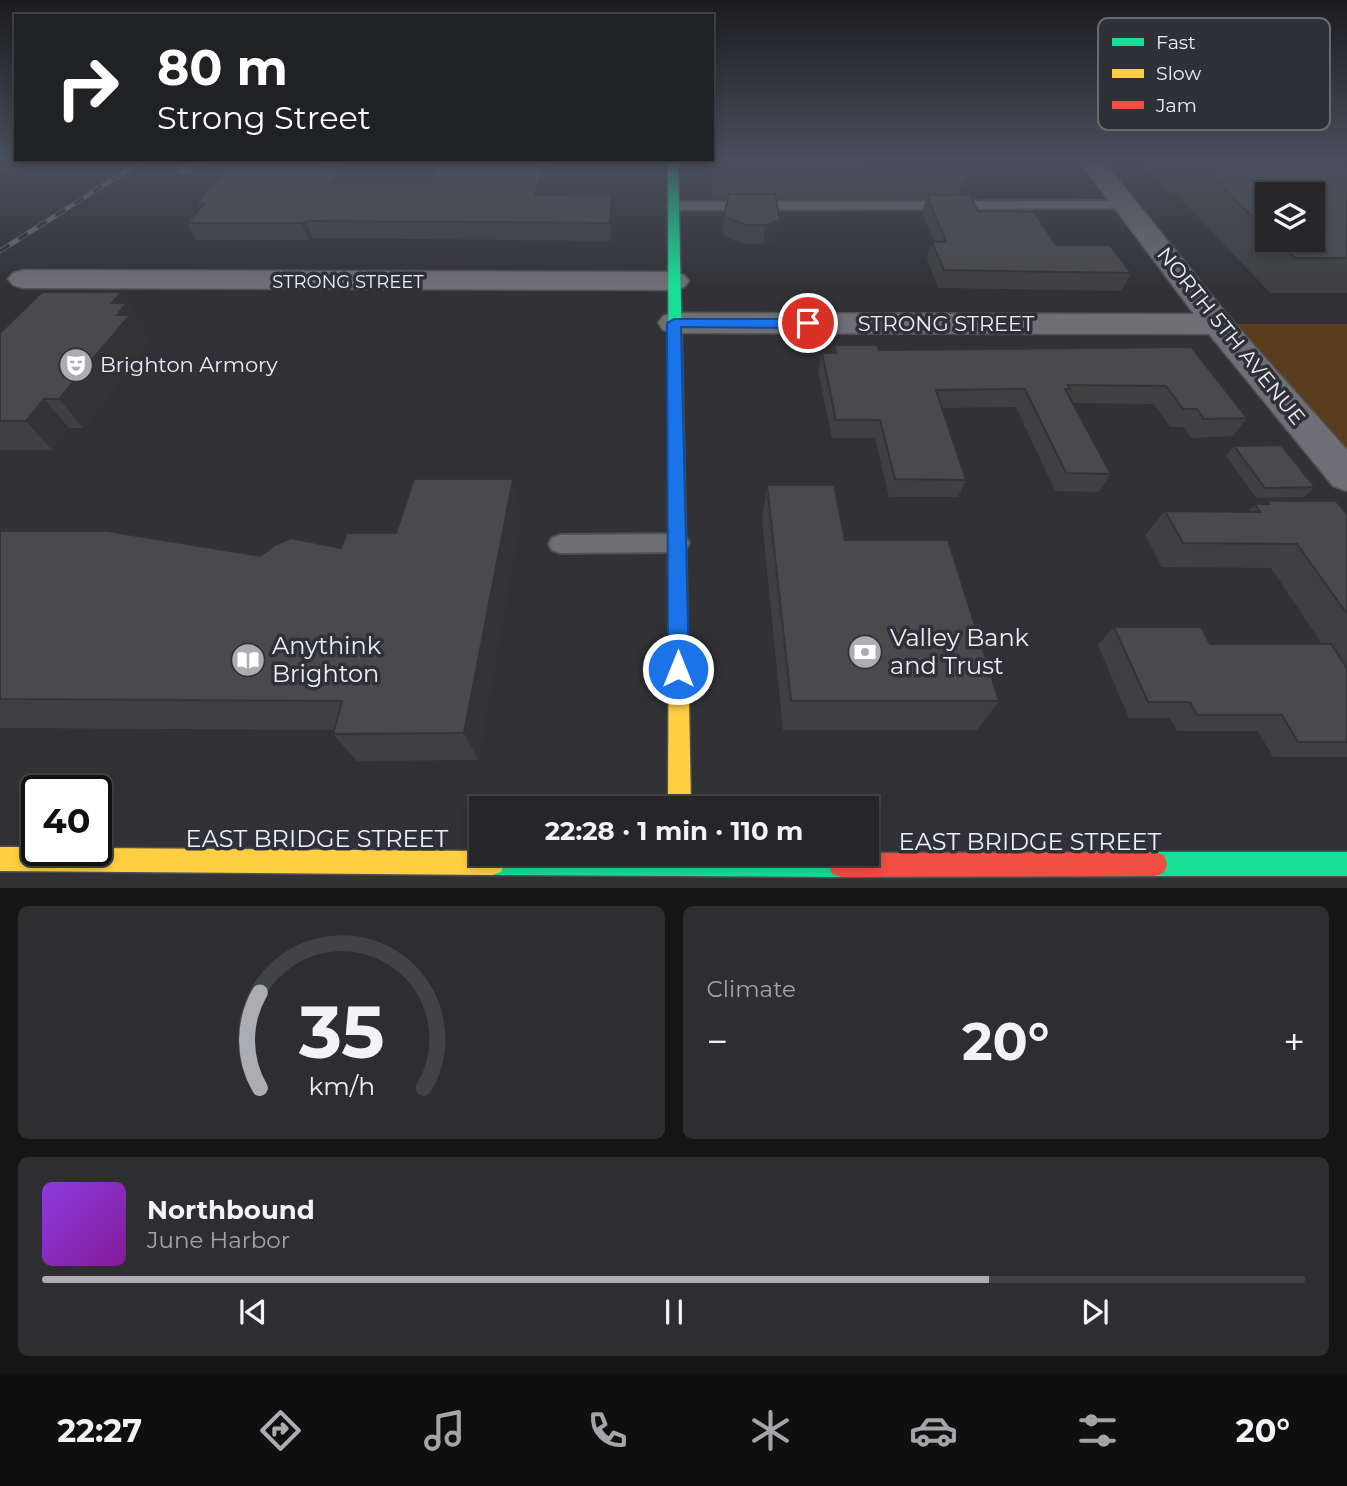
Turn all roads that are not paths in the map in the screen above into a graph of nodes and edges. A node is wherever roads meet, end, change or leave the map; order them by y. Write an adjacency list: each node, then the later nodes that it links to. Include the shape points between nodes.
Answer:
1 (674, 205): 2 (lane); 4 (street)
2 (1124, 205): 6 (street, NORTH 5TH AVENUE)
3 (23, 279): 4 (street, STRONG STREET)
4 (674, 282): 5 (street)
5 (674, 323): 6 (street, STRONG STREET); 8 (street)
6 (1218, 324): 7 (street, NORTH 5TH AVENUE)
7 (1343, 469)
8 (678, 543): 9 (lane); 10 (street)
9 (560, 544)
10 (680, 796)
11 (0, 859): 15 (street, EAST BRIDGE STREET)
12 (1347, 864): 13 (street, EAST BRIDGE STREET)
13 (879, 865)
14 (623, 866): 15 (street, EAST BRIDGE STREET)
15 (170, 874)

